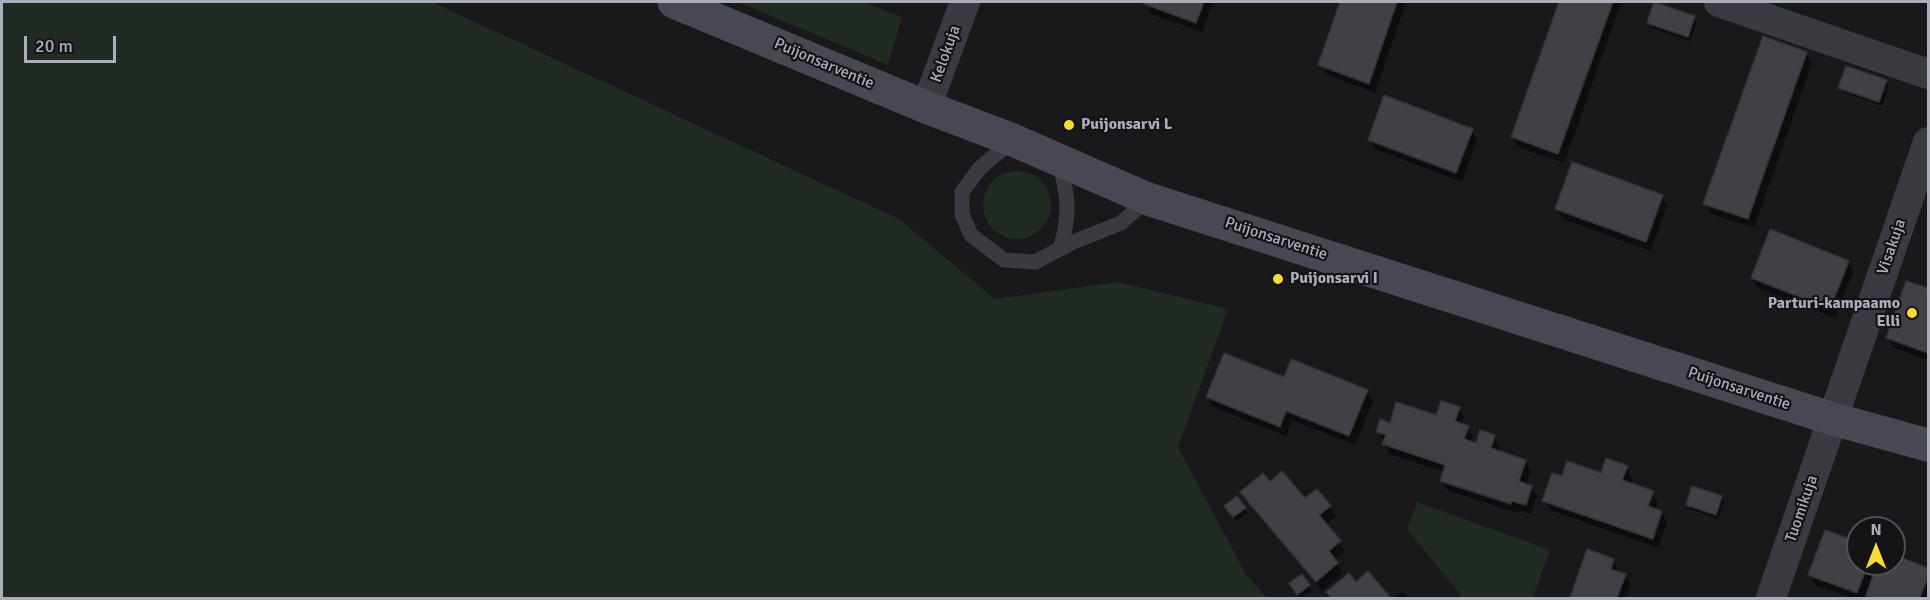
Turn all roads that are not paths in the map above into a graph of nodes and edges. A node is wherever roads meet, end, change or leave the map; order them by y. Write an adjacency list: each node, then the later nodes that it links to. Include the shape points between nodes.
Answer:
1 (674, 2): 5 (main road, Puijonsarventie)
2 (965, 2): 5 (street, Kelokuja)
3 (1719, 2): 4 (street)
4 (1929, 74)
5 (926, 107): 6 (main road, Puijonsarventie)
6 (1014, 140): 8 (main road, Puijonsarventie); 10 (lane, via 980,168 968,184 963,192 962,214 971,235 1004,260 1035,262)
7 (1929, 142): 11 (street, Visakuja)
8 (1059, 159): 9 (main road, Puijonsarventie); 10 (lane, via 1069,198 1067,227)
9 (1148, 199): 10 (lane, via 1121,223); 11 (main road, Puijonsarventie)
10 (1060, 249)
11 (1833, 419): 12 (main road, Puijonsarventie); 13 (street, Tuomikuja)
12 (1929, 445)
13 (1771, 598)

